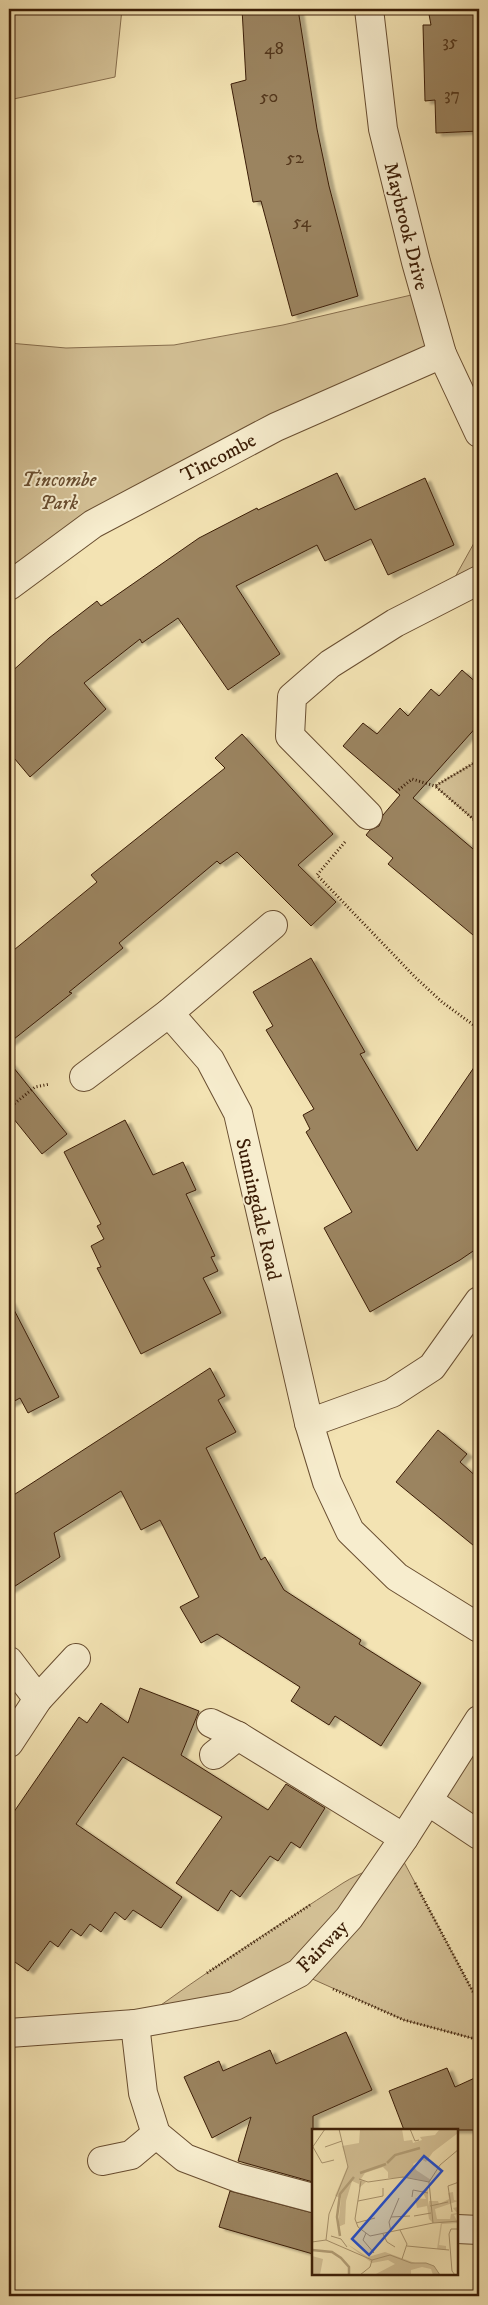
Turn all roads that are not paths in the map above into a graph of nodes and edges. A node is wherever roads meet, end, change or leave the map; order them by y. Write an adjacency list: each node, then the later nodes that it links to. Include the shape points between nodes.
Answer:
1 (369, 9): 2 (street, Maybrook Drive, via 383,129)
2 (442, 354): 3 (street, Maybrook Drive); 5 (street, Tincombe, via 276,427 93,524)
3 (479, 433)
4 (479, 580): 6 (street, via 394,623 330,664 292,697 290,736)
5 (9, 586)
6 (368, 815)
7 (273, 925): 8 (street)
8 (169, 1013): 9 (street); 11 (street, Sunningdale Road, via 210,1060 238,1113)
9 (84, 1077)
10 (479, 1301): 11 (street, via 432,1367 392,1393)
11 (309, 1423): 12 (street, Sunningdale Road, via 327,1482 350,1531 397,1577)
12 (479, 1628)
13 (76, 1658): 15 (street)
14 (9, 1661): 15 (street)
15 (38, 1699): 19 (street)
16 (479, 1720): 21 (street, Fairway)
17 (211, 1723): 18 (street)
18 (238, 1736): 20 (street); 23 (street)
19 (9, 1743)
20 (214, 1755)
21 (428, 1801): 22 (street); 23 (street, Fairway)
22 (479, 1835)
23 (400, 1844): 24 (street, Fairway, via 349,1918 298,1973 235,2006)
24 (135, 2024): 25 (street, Fairway); 26 (street, via 143,2094)
25 (9, 2033)
26 (156, 2134): 27 (street, via 131,2155); 28 (street, via 185,2158 238,2178)
27 (102, 2161)
28 (312, 2198)
29 (458, 2229): 30 (street)
30 (479, 2230)

